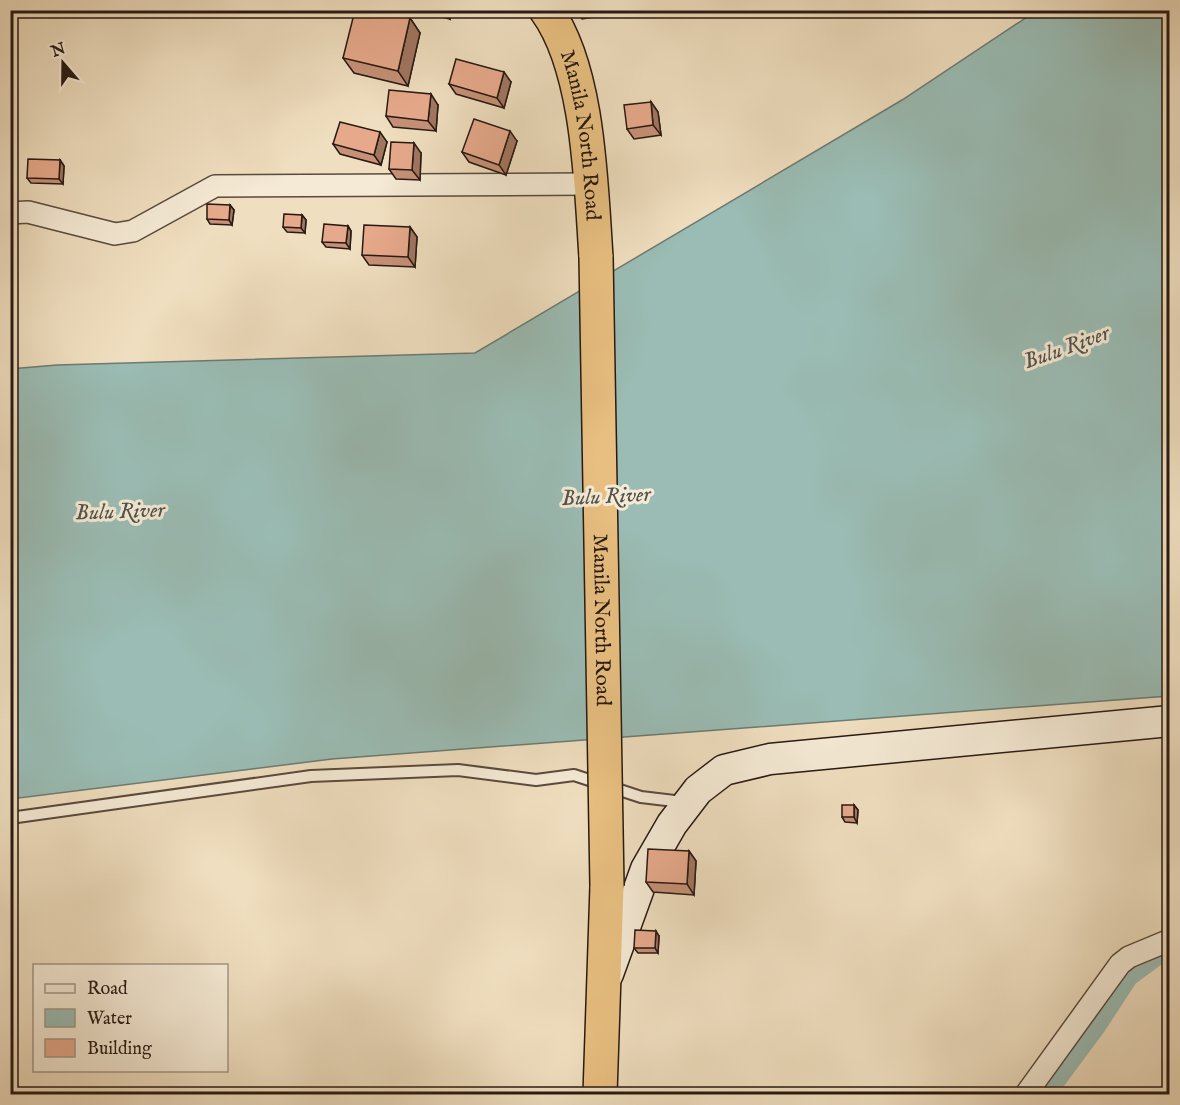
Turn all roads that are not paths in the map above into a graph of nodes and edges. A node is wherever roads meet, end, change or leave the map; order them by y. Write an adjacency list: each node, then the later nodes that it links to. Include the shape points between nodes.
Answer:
1 (546, 10): 2 (highway, Manila North Road, via 556,23 570,58)
2 (591, 184): 3 (street, via 215,186 134,231 115,234 28,212); 8 (highway, Manila North Road, bridge, via 596,257 607,886)
3 (10, 213)
4 (1170, 721): 5 (street, via 770,759 724,770 698,789)
5 (688, 802): 6 (lane, via 641,797 574,775 536,780 458,770 311,776); 8 (street, via 646,869)
6 (10, 818)
7 (1170, 940): 10 (street, via 1120,964)
8 (603, 988): 9 (highway, Manila North Road)
9 (600, 1095)
10 (1026, 1095)

